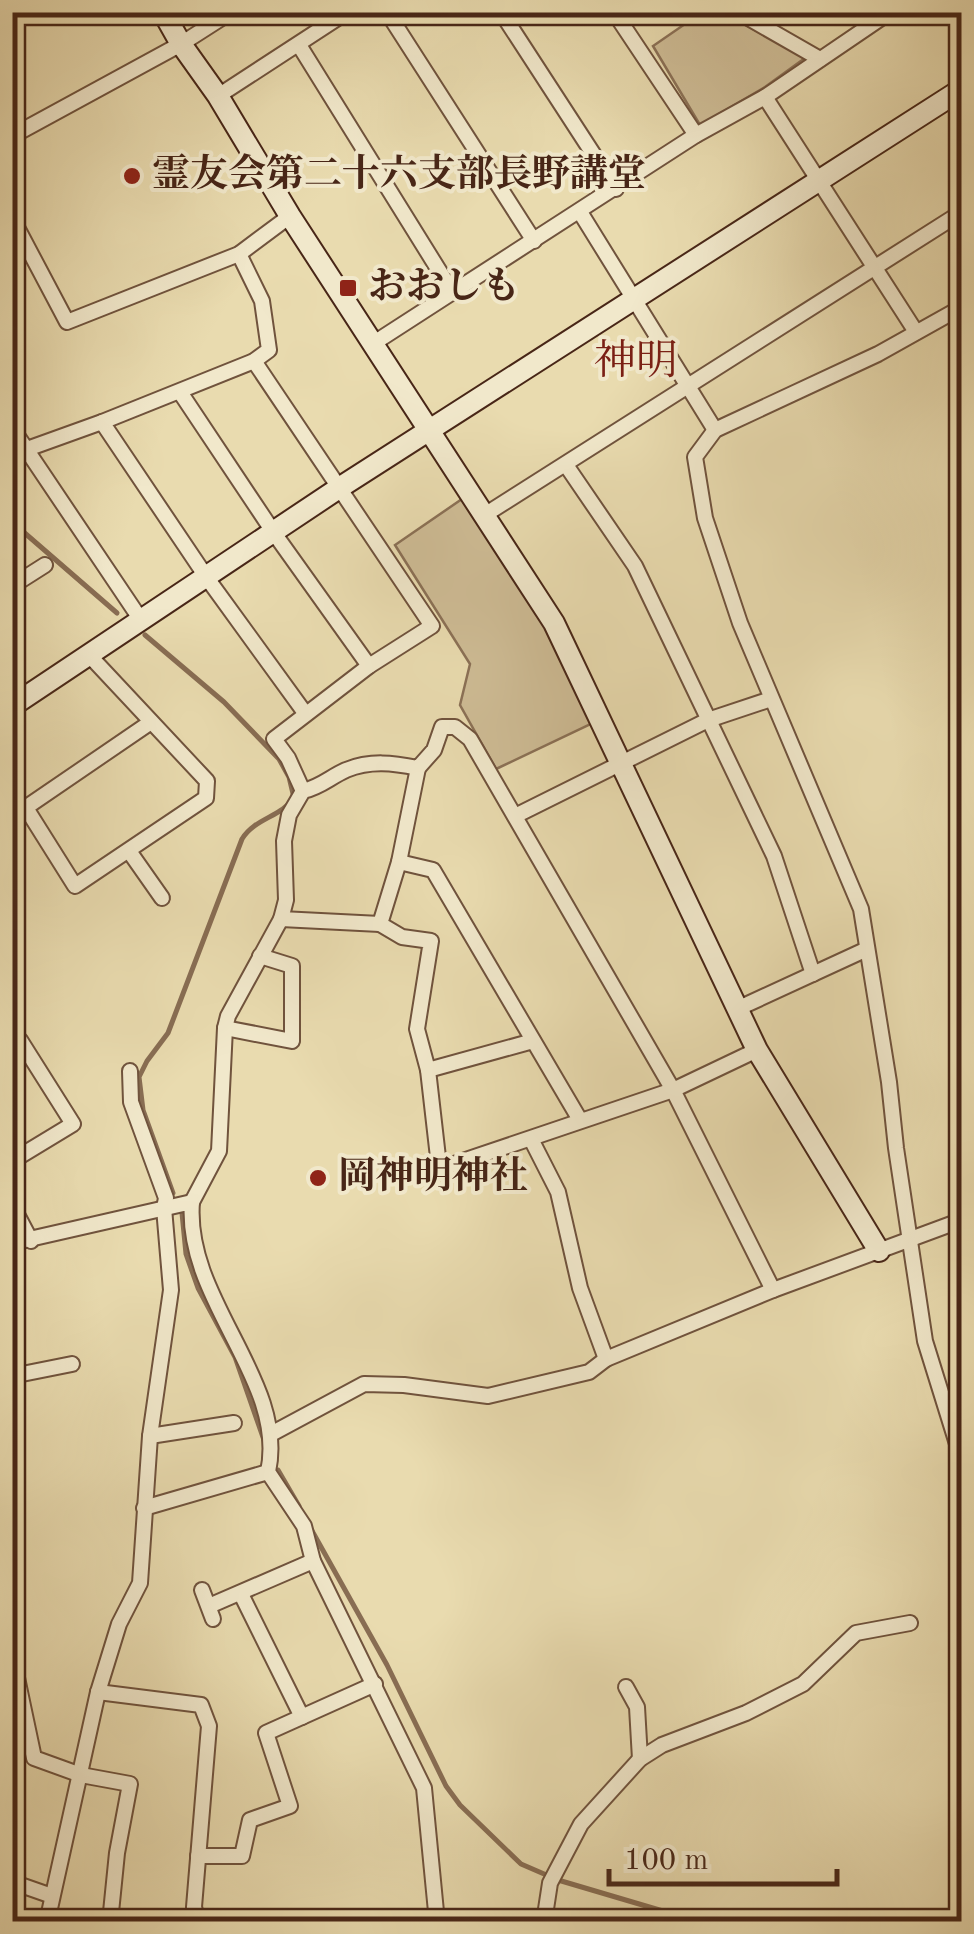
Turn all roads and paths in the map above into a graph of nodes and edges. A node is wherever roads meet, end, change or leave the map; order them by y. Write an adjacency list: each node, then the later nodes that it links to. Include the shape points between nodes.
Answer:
1 (164, 12): 9 (street)
2 (230, 12): 9 (street)
3 (348, 12): 10 (street)
4 (387, 12): 23 (street)
5 (501, 12): 18 (street)
6 (614, 12): 15 (street)
7 (738, 12): 11 (street)
8 (890, 12): 11 (street)
9 (181, 44): 13 (street); 16 (street)
10 (298, 45): 13 (street); 26 (street)
11 (820, 59): 14 (street)
12 (962, 89): 17 (street)
13 (218, 96): 21 (street)
14 (765, 97): 15 (street); 17 (street)
15 (696, 135): 18 (street)
16 (12, 136)
17 (820, 181): 25 (street); 27 (street)
18 (616, 189): 19 (street)
19 (580, 212): 23 (street); 27 (street)
20 (962, 212): 25 (street)
21 (290, 216): 24 (street); 30 (street)
22 (12, 218): 24 (street, via 67,322)
23 (534, 241): 26 (street)
24 (239, 254): 31 (street, via 262,301 269,350)
25 (874, 268): 29 (street); 32 (street)
26 (453, 293): 30 (street)
27 (634, 299): 32 (street); 36 (street)
28 (962, 307): 29 (street)
29 (916, 332): 37 (street)
30 (374, 344): 36 (street)
31 (254, 361): 33 (street); 40 (street)
32 (690, 386): 37 (street); 39 (street)
33 (180, 392): 34 (street); 42 (street)
34 (102, 422): 38 (street); 44 (street)
35 (12, 428): 38 (street)
36 (428, 430): 40 (street); 41 (street)
37 (715, 430): 49 (street, via 695,456 706,518)
38 (27, 449): 46 (street)
39 (566, 465): 41 (street); 52 (street, via 636,566)
40 (339, 488): 42 (street); 48 (street, via 432,626)
41 (483, 516): 54 (street, via 554,623)
42 (274, 533): 44 (street); 48 (street)
43 (45, 565): 45 (street)
44 (206, 578): 46 (street); 51 (street)
45 (12, 586)
46 (141, 620): 47 (street)
47 (89, 655): 50 (street); 53 (street)
48 (369, 666): 51 (street)
49 (770, 699): 52 (street); 64 (street, via 860,910)
50 (12, 706)
51 (304, 713): 56 (street, via 274,739)
52 (708, 720): 54 (street); 66 (street, via 774,856)
53 (151, 722): 57 (street); 59 (street, via 207,782 206,798)
54 (621, 763): 58 (street); 67 (street)
55 (418, 768): 56 (street, via 372,763); 58 (street, via 442,728 455,728 470,740); 60 (street)
56 (303, 791): 62 (street, via 284,841)
57 (19, 813): 59 (street, via 75,886)
58 (514, 816): 74 (street)
59 (129, 851): 61 (street)
60 (399, 862): 63 (street); 69 (street, via 433,870)
61 (162, 898)
62 (281, 919): 63 (street); 65 (street)
63 (380, 924): 73 (street, via 402,937 431,941 417,1029)
64 (867, 949): 66 (street); 82 (street)
65 (260, 956): 68 (street); 68 (street, via 292,966 292,1041)
66 (814, 974): 67 (street)
67 (740, 1008): 71 (street)
68 (225, 1028): 78 (street, via 219,1152)
69 (533, 1042): 73 (street); 75 (street)
70 (12, 1044): 77 (street, via 20,1040 73,1124)
71 (757, 1050): 74 (street); 85 (street)
72 (130, 1070): 80 (street, via 131,1102)
73 (428, 1070): 76 (street, via 439,1166)
74 (673, 1090): 75 (street); 86 (street)
75 (580, 1120): 76 (street)
76 (531, 1139): 87 (street, via 558,1192 580,1288)
77 (12, 1161)
78 (192, 1202): 80 (street); 91 (street, via 195,1254)
79 (12, 1205): 83 (street)
80 (164, 1208): 83 (street); 92 (street, via 171,1290)
81 (962, 1220): 82 (street)
82 (911, 1239): 85 (street); 93 (street, via 925,1341)
83 (31, 1241): 84 (street)
84 (12, 1243)
85 (880, 1251): 86 (street)
86 (773, 1290): 87 (street)
87 (606, 1358): 91 (street, via 588,1372 488,1396 364,1384)
88 (72, 1364): 89 (street)
89 (12, 1376)
90 (234, 1423): 92 (street)
91 (271, 1434): 94 (street)
92 (150, 1436): 95 (street)
93 (962, 1460)
94 (268, 1472): 95 (street); 96 (street, via 304,1526)
95 (144, 1508): 103 (street, via 140,1583)
96 (313, 1562): 98 (street); 101 (street)
97 (202, 1590): 98 (street, via 211,1612)
98 (241, 1594): 104 (street)
99 (910, 1623): 105 (street, via 856,1633 803,1684)
100 (12, 1654): 106 (street, via 34,1758)
101 (375, 1684): 104 (street); 113 (street, via 424,1788)
102 (626, 1687): 105 (street, via 638,1707)
103 (98, 1692): 106 (street); 107 (street, via 202,1705 209,1726)
104 (302, 1717): 107 (street, via 266,1733 290,1806 250,1820 242,1856)
105 (640, 1759): 114 (street, via 581,1824 552,1878)
106 (82, 1774): 109 (street); 111 (street, via 130,1784)
107 (198, 1856): 112 (street)
108 (12, 1882): 109 (street)
109 (52, 1896): 110 (street)
110 (47, 1922)
111 (110, 1922)
112 (198, 1922)
113 (436, 1922)
114 (544, 1922)

